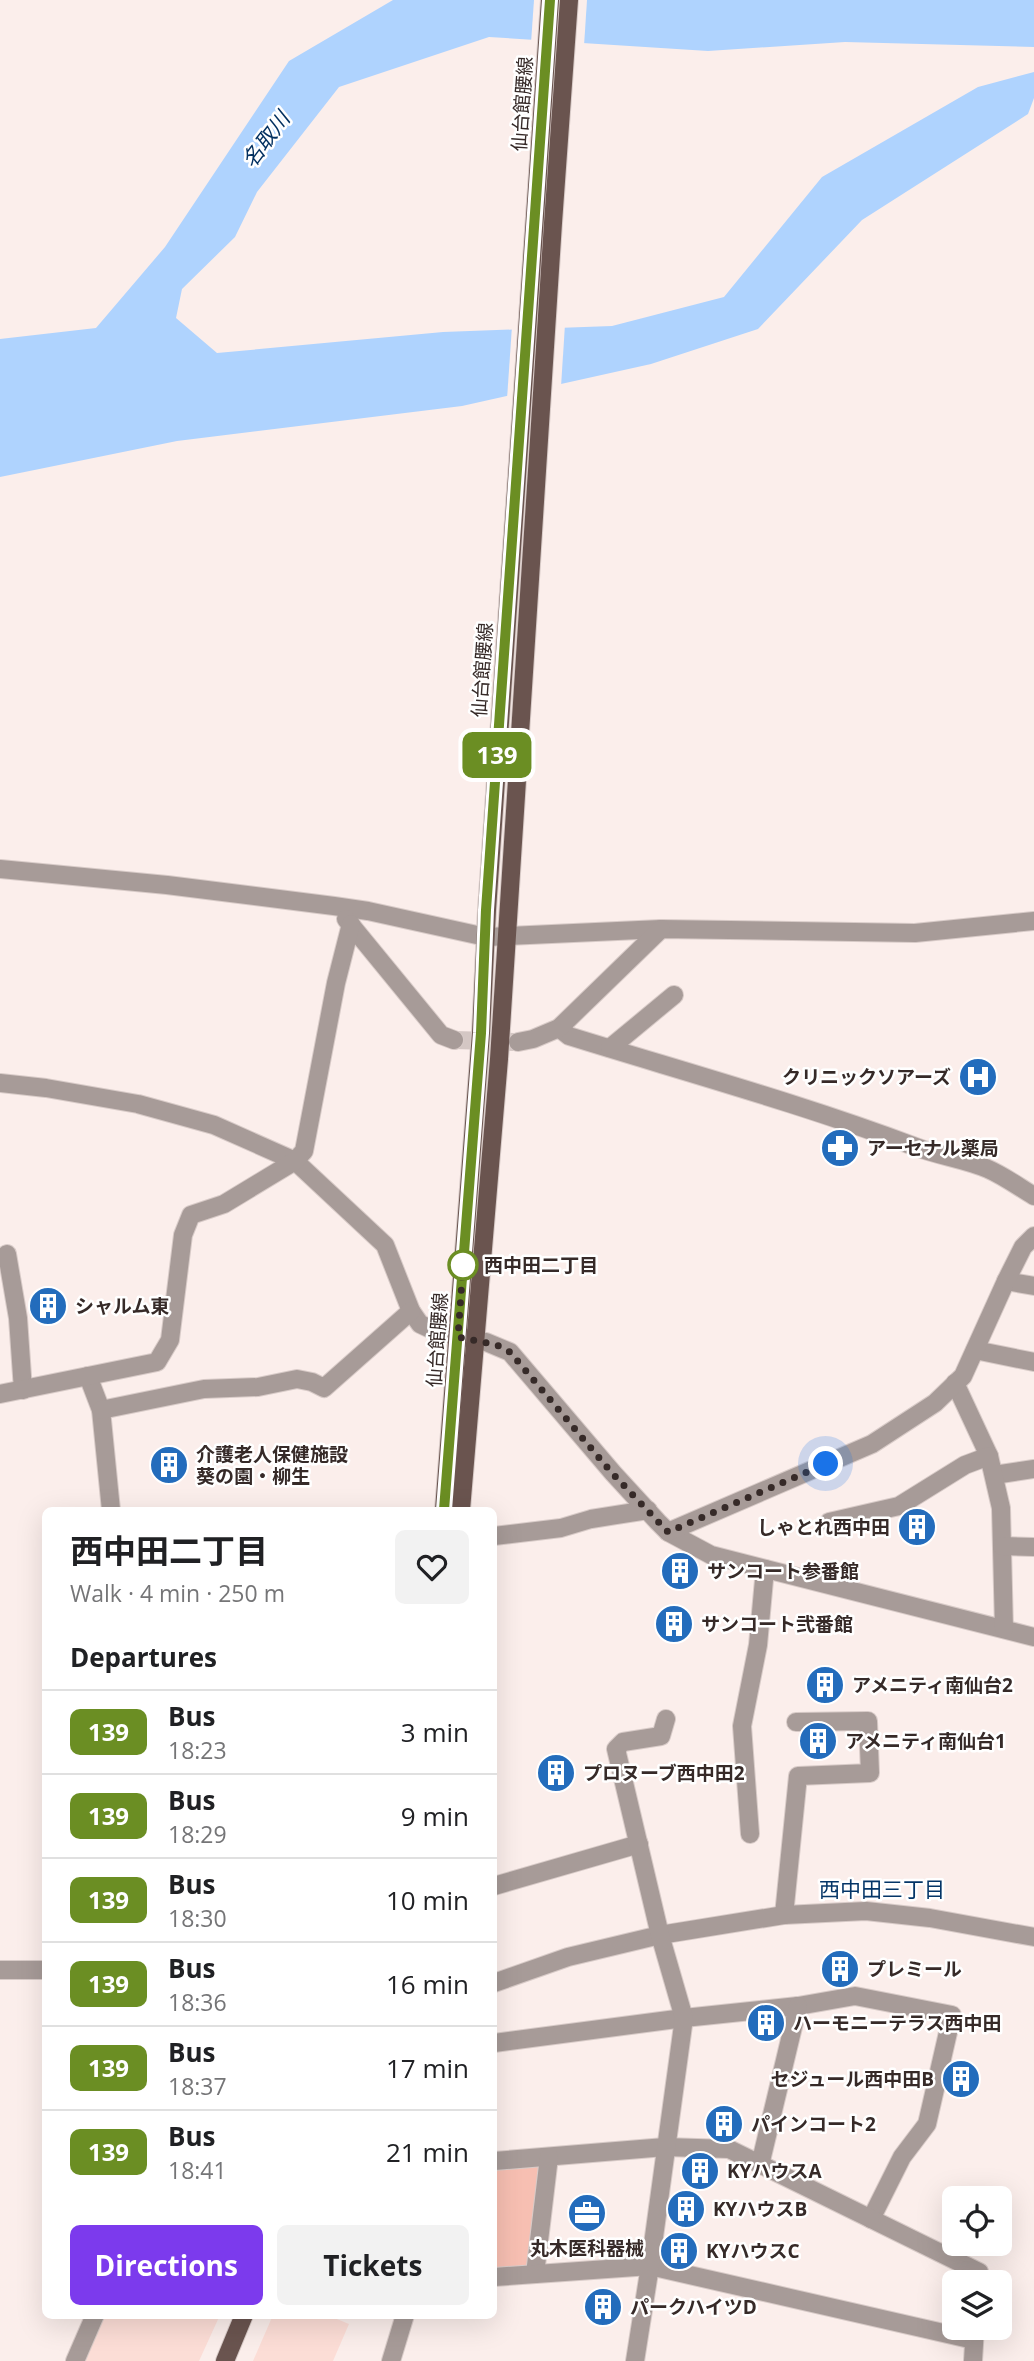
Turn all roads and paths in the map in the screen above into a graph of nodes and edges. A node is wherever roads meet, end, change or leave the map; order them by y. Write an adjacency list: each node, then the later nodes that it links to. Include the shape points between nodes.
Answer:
1 (550, 0): 8 (main road, 仙台館腰線)
2 (569, 0): 9 (main road, 仙台館腰線)
3 (5, 872): 4 (street, via 167,885)
4 (334, 906): 6 (street); 8 (street)
5 (1034, 921): 7 (street, via 915,933)
6 (351, 924): 12 (street, via 441,1035); 16 (street, via 304,1151)
7 (661, 929): 9 (street); 11 (street)
8 (486, 937): 9 (street); 23 (main road, 仙台館腰線, via 472,1135)
9 (505, 938): 23 (main road, 仙台館腰線, via 492,1149)
10 (674, 995): 14 (street)
11 (559, 1028): 13 (street); 14 (street, via 569,1036)
12 (454, 1040)
13 (518, 1042)
14 (610, 1048): 17 (street, via 966,1161)
15 (0, 1083): 16 (street, via 138,1104 214,1125)
16 (295, 1161): 22 (street, via 385,1244); 26 (street, via 224,1204 191,1215 183,1235 170,1340 157,1362)
17 (1034, 1196)
18 (1034, 1236): 20 (street)
19 (7, 1254): 28 (street)
20 (1006, 1281): 21 (street); 24 (street)
21 (1034, 1286)
22 (411, 1311): 23 (street, via 420,1324); 30 (street, via 324,1388 297,1379 258,1387 204,1389)
23 (466, 1338): 35 (main road, 仙台館腰線); 36 (main road, 仙台館腰線); 37 (street, via 510,1352)
24 (975, 1350): 25 (street); 27 (street)
25 (1034, 1362)
26 (88, 1376): 28 (street); 30 (street)
27 (956, 1383): 31 (street); 39 (street, via 935,1403 872,1444)
28 (23, 1390): 29 (street)
29 (0, 1394)
30 (101, 1410): 34 (street)
31 (989, 1456): 33 (street); 38 (street, via 965,1465 899,1506)
32 (1034, 1469): 33 (street)
33 (994, 1475): 41 (street)
34 (111, 1507)
35 (444, 1507)
36 (461, 1507)
37 (648, 1510): 39 (street); 40 (street)
38 (829, 1522)
39 (668, 1532): 43 (street, via 711,1555)
40 (497, 1536)
41 (1002, 1546): 42 (street); 44 (street)
42 (1034, 1547)
43 (765, 1569): 44 (street); 48 (street, via 758,1645 741,1726)
44 (1004, 1629): 45 (street)
45 (1034, 1637)
46 (666, 1719): 49 (street, via 660,1736 623,1742 616,1749)
47 (796, 1722): 51 (street, via 868,1721 870,1773 798,1776)
48 (750, 1834)
49 (639, 1844): 50 (street); 52 (street)
50 (497, 1885)
51 (784, 1915): 52 (street); 53 (street, via 866,1911)
52 (660, 1935): 56 (street, via 568,1957); 58 (street)
53 (1034, 1937)
54 (0, 1970): 55 (street)
55 (42, 1970)
56 (497, 1982)
57 (798, 2006): 58 (street); 63 (street); 64 (street, via 855,1996 953,2015 927,2124 902,2157)
58 (684, 2018): 59 (street); 60 (street)
59 (497, 2045)
60 (665, 2147): 61 (street); 63 (street, via 729,2149); 65 (street)
61 (549, 2157): 62 (street); 67 (street)
62 (497, 2161)
63 (760, 2165): 64 (street)
64 (871, 2218): 66 (street)
65 (650, 2266): 67 (street); 72 (street); 77 (street)
66 (975, 2270)
67 (535, 2274): 68 (street)
68 (497, 2277)
69 (93, 2319): 74 (street)
70 (242, 2319): 75 (main road)
71 (404, 2319): 76 (street)
72 (942, 2327)
73 (974, 2340): 78 (street)
74 (75, 2361)
75 (225, 2361)
76 (391, 2361)
77 (635, 2361)
78 (973, 2361)

